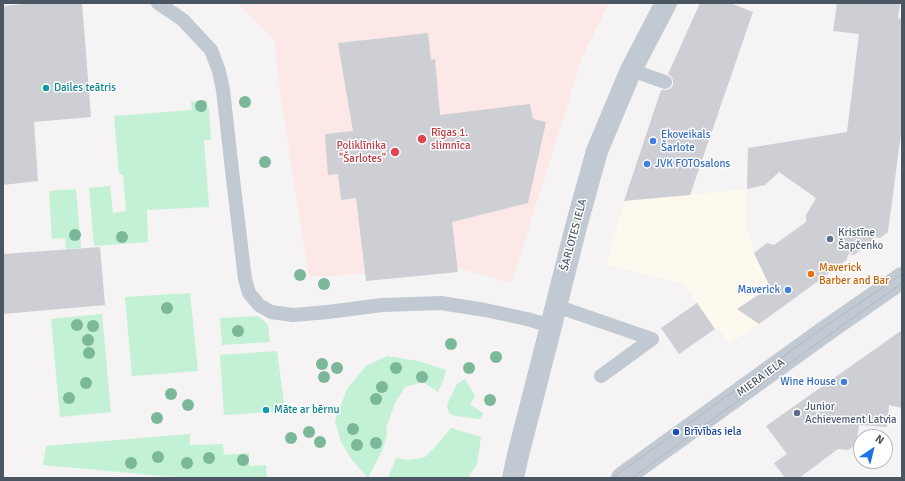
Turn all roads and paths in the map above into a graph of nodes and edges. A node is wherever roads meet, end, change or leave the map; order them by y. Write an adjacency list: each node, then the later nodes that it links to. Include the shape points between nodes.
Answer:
1 (158, 3): 6 (lane, via 183,20 211,50 219,71 245,279 249,293 259,305 271,312 293,315 382,305 441,303 527,319)
2 (666, 3): 3 (street, ŠARLOTES IELA)
3 (631, 70): 4 (lane); 6 (street, ŠARLOTES IELA, via 597,151 576,223)
4 (664, 82)
5 (902, 278): 9 (street, MIERA IELA)
6 (554, 316): 7 (lane, via 652,340); 8 (street, ŠARLOTES IELA)
7 (601, 376)
8 (513, 478)
9 (622, 478)

